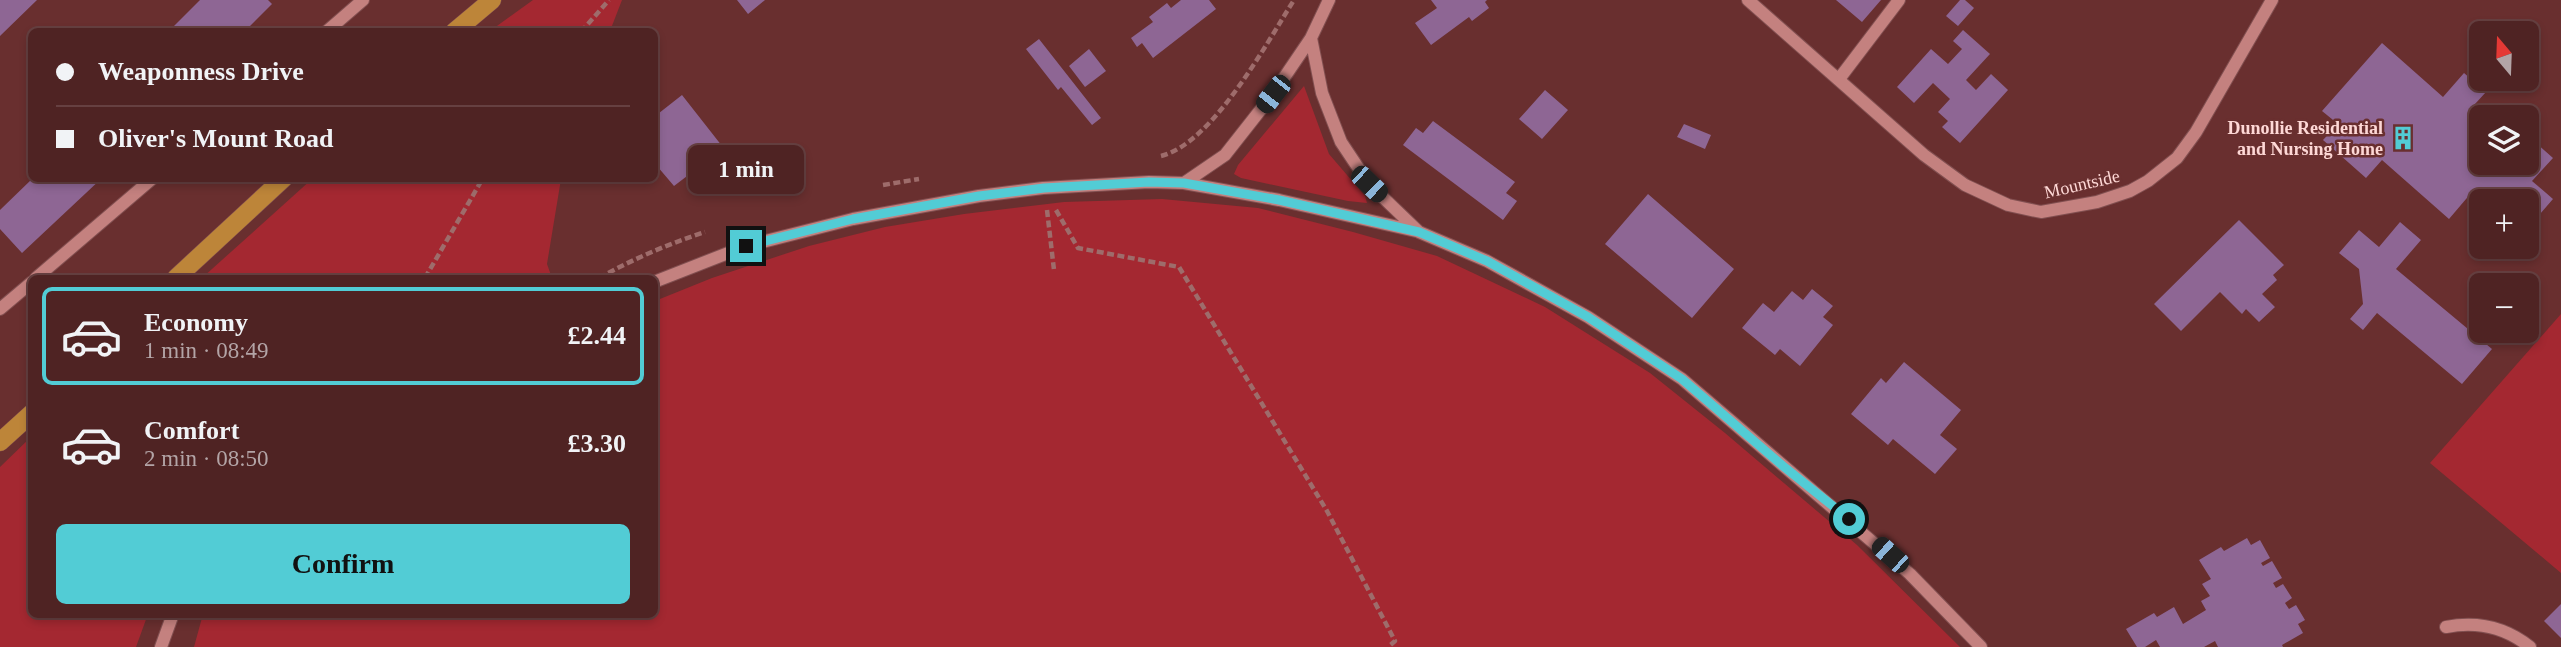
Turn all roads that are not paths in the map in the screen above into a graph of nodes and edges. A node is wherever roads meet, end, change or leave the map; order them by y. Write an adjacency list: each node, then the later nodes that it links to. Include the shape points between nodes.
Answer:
1 (363, 0): 7 (street)
2 (492, 0): 8 (main road)
3 (1329, 0): 9 (street)
4 (1748, 0): 10 (street, Mountside)
5 (1899, 0): 10 (street)
6 (2272, 0): 10 (street, Mountside, via 2177,158 2130,191 2066,209 2041,212 2008,205 1965,186)
7 (331, 28)
8 (459, 28)
9 (1311, 38): 13 (street, via 1225,155); 14 (street, via 1322,93 1340,142 1369,184)
10 (1839, 79)
11 (148, 182): 15 (street)
12 (280, 182): 16 (main road)
13 (1184, 183): 14 (street); 17 (street, via 1044,188 853,219 746,246)
14 (1419, 232): 25 (street, via 1487,261 1588,317 1682,379 1910,574)
15 (40, 275)
16 (179, 275)
17 (658, 280)
18 (28, 285): 19 (street)
19 (0, 309)
20 (28, 417): 21 (main road)
21 (0, 442)
22 (172, 618): 24 (street)
23 (2446, 627): 26 (street, via 2484,625)
24 (161, 647)
25 (1981, 647)
26 (2530, 647)

